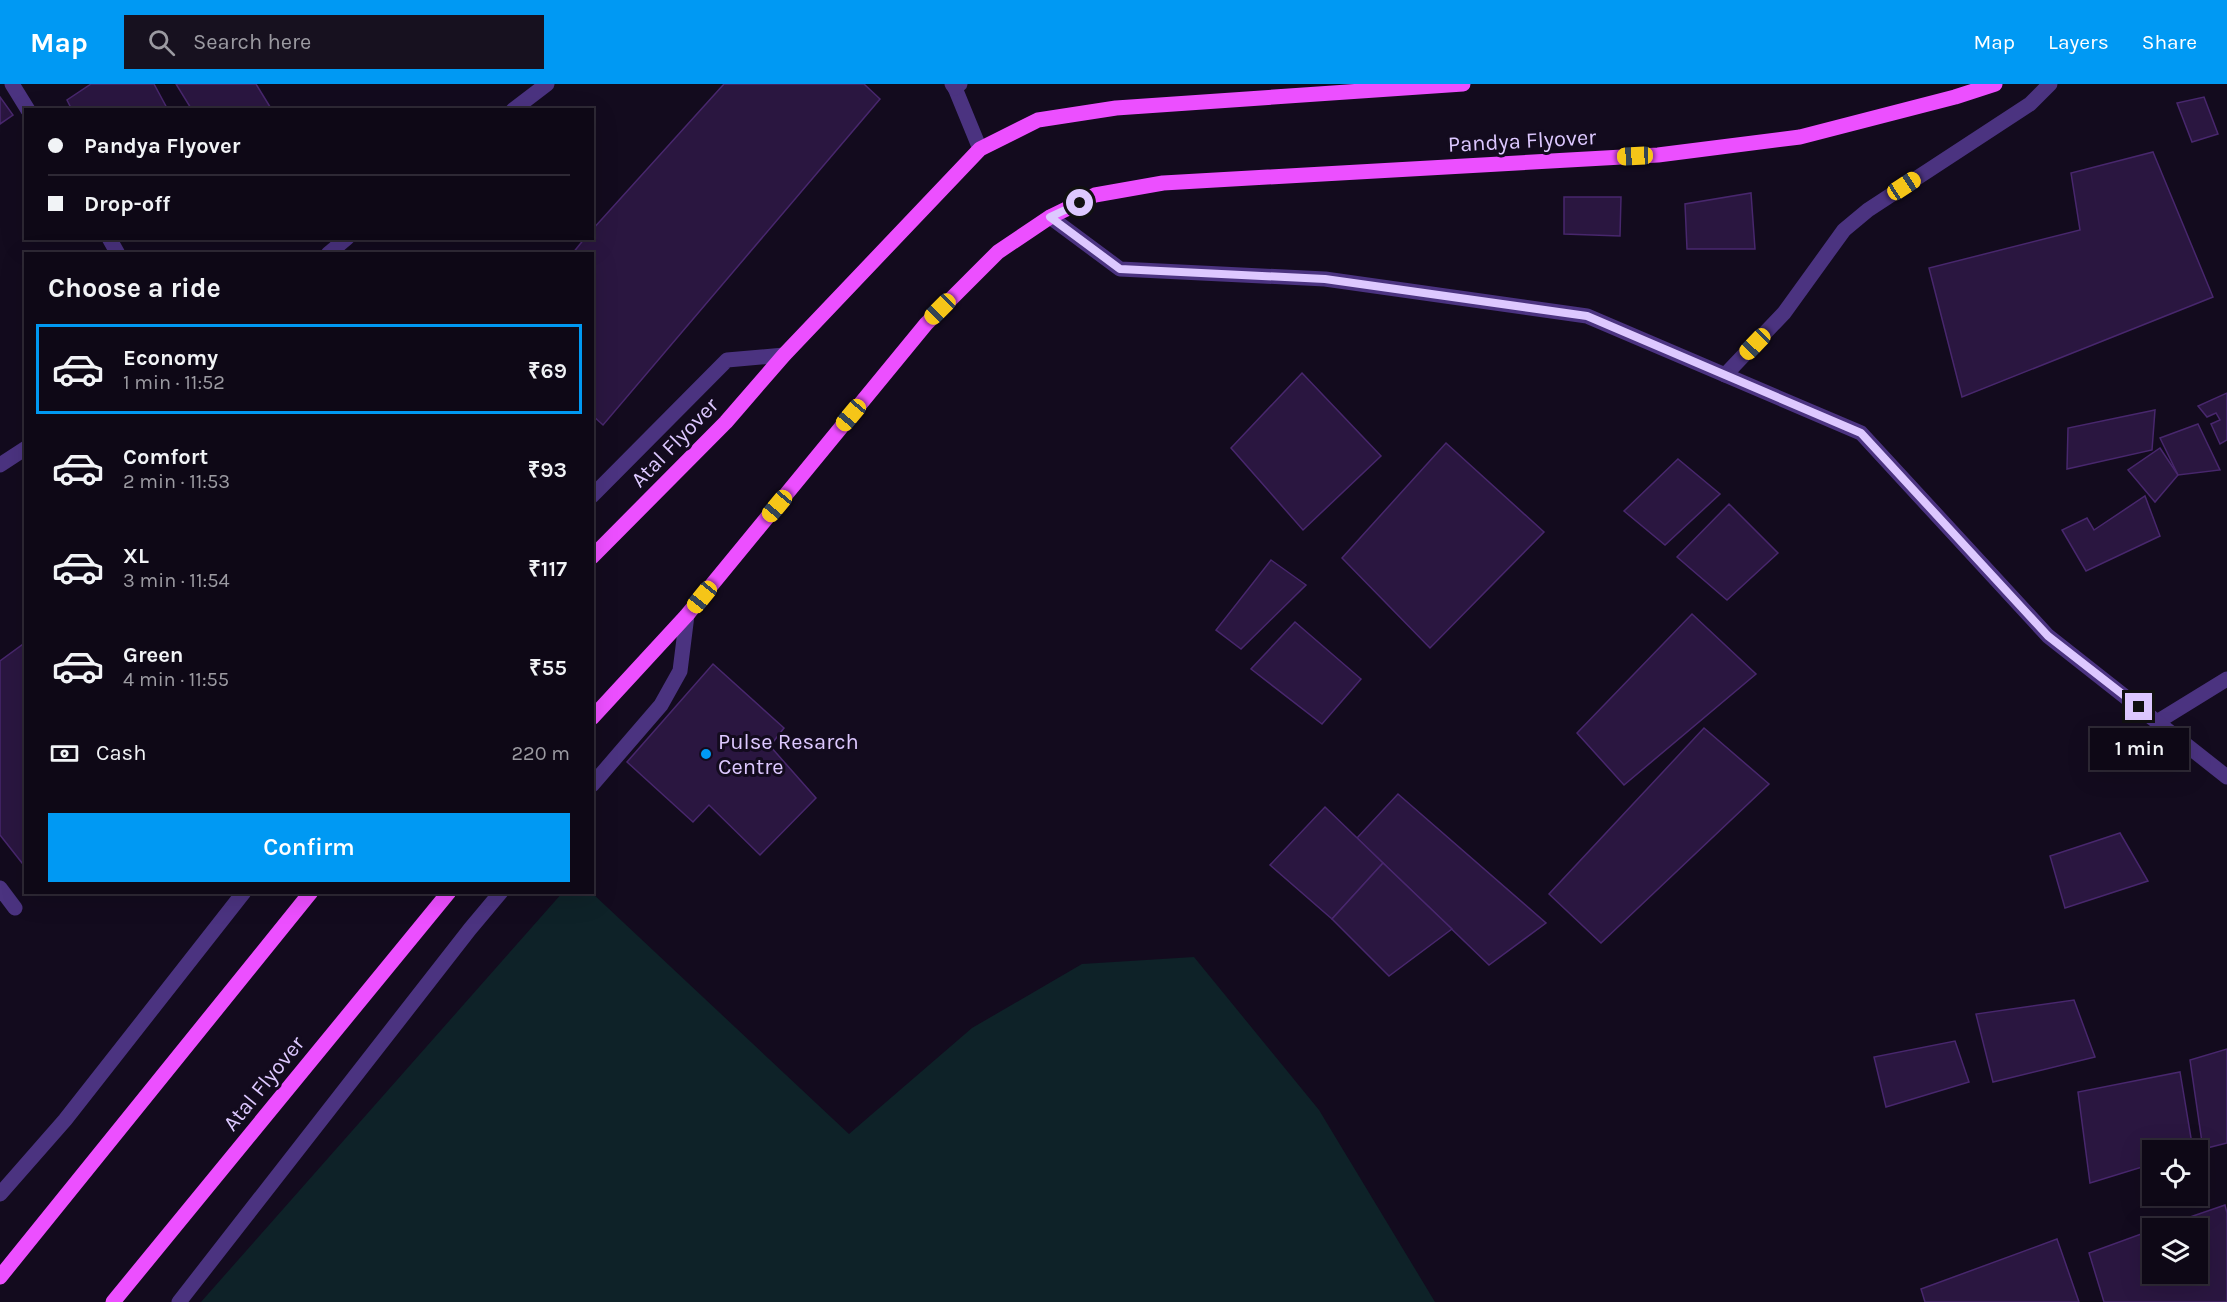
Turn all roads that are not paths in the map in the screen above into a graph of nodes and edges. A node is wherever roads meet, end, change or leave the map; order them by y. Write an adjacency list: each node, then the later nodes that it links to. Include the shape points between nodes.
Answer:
1 (12, 84): 7 (street)
2 (547, 84): 8 (street)
3 (1463, 84): 9 (main road, via 1116,108 1038,120)
4 (1995, 84): 10 (main road, Pandya Flyover, via 1800,137 1658,155 1163,183 1095,195)
5 (2050, 84): 14 (street, via 2030,104 1868,210 1844,230 1784,313)
6 (956, 85): 9 (street)
7 (27, 108)
8 (516, 108)
9 (980, 149): 13 (main road, Atal Flyover)
10 (1050, 217): 14 (street, via 1120,269 1325,279 1587,316); 19 (main road, Pandya Flyover, via 999,252 926,324)
11 (345, 240): 12 (street)
12 (330, 252)
13 (784, 355): 17 (street, via 727,360); 18 (main road, Atal Flyover, via 726,422)
14 (1725, 375): 22 (street, via 1861,433 2048,636)
15 (24, 449): 16 (street)
16 (0, 465)
17 (594, 494)
18 (594, 555)
19 (687, 615): 21 (main road); 24 (street, via 680,671 661,705)
20 (2227, 679): 22 (street)
21 (594, 716)
22 (2157, 722): 23 (street)
23 (2227, 777)
24 (594, 783)
25 (0, 888): 30 (street)
26 (242, 894): 31 (street, via 65,1120)
27 (309, 894): 32 (main road)
28 (447, 894): 33 (main road, Atal Flyover)
29 (499, 894): 34 (street)
30 (15, 908)
31 (0, 1194)
32 (0, 1277)
33 (113, 1302)
34 (179, 1302)

